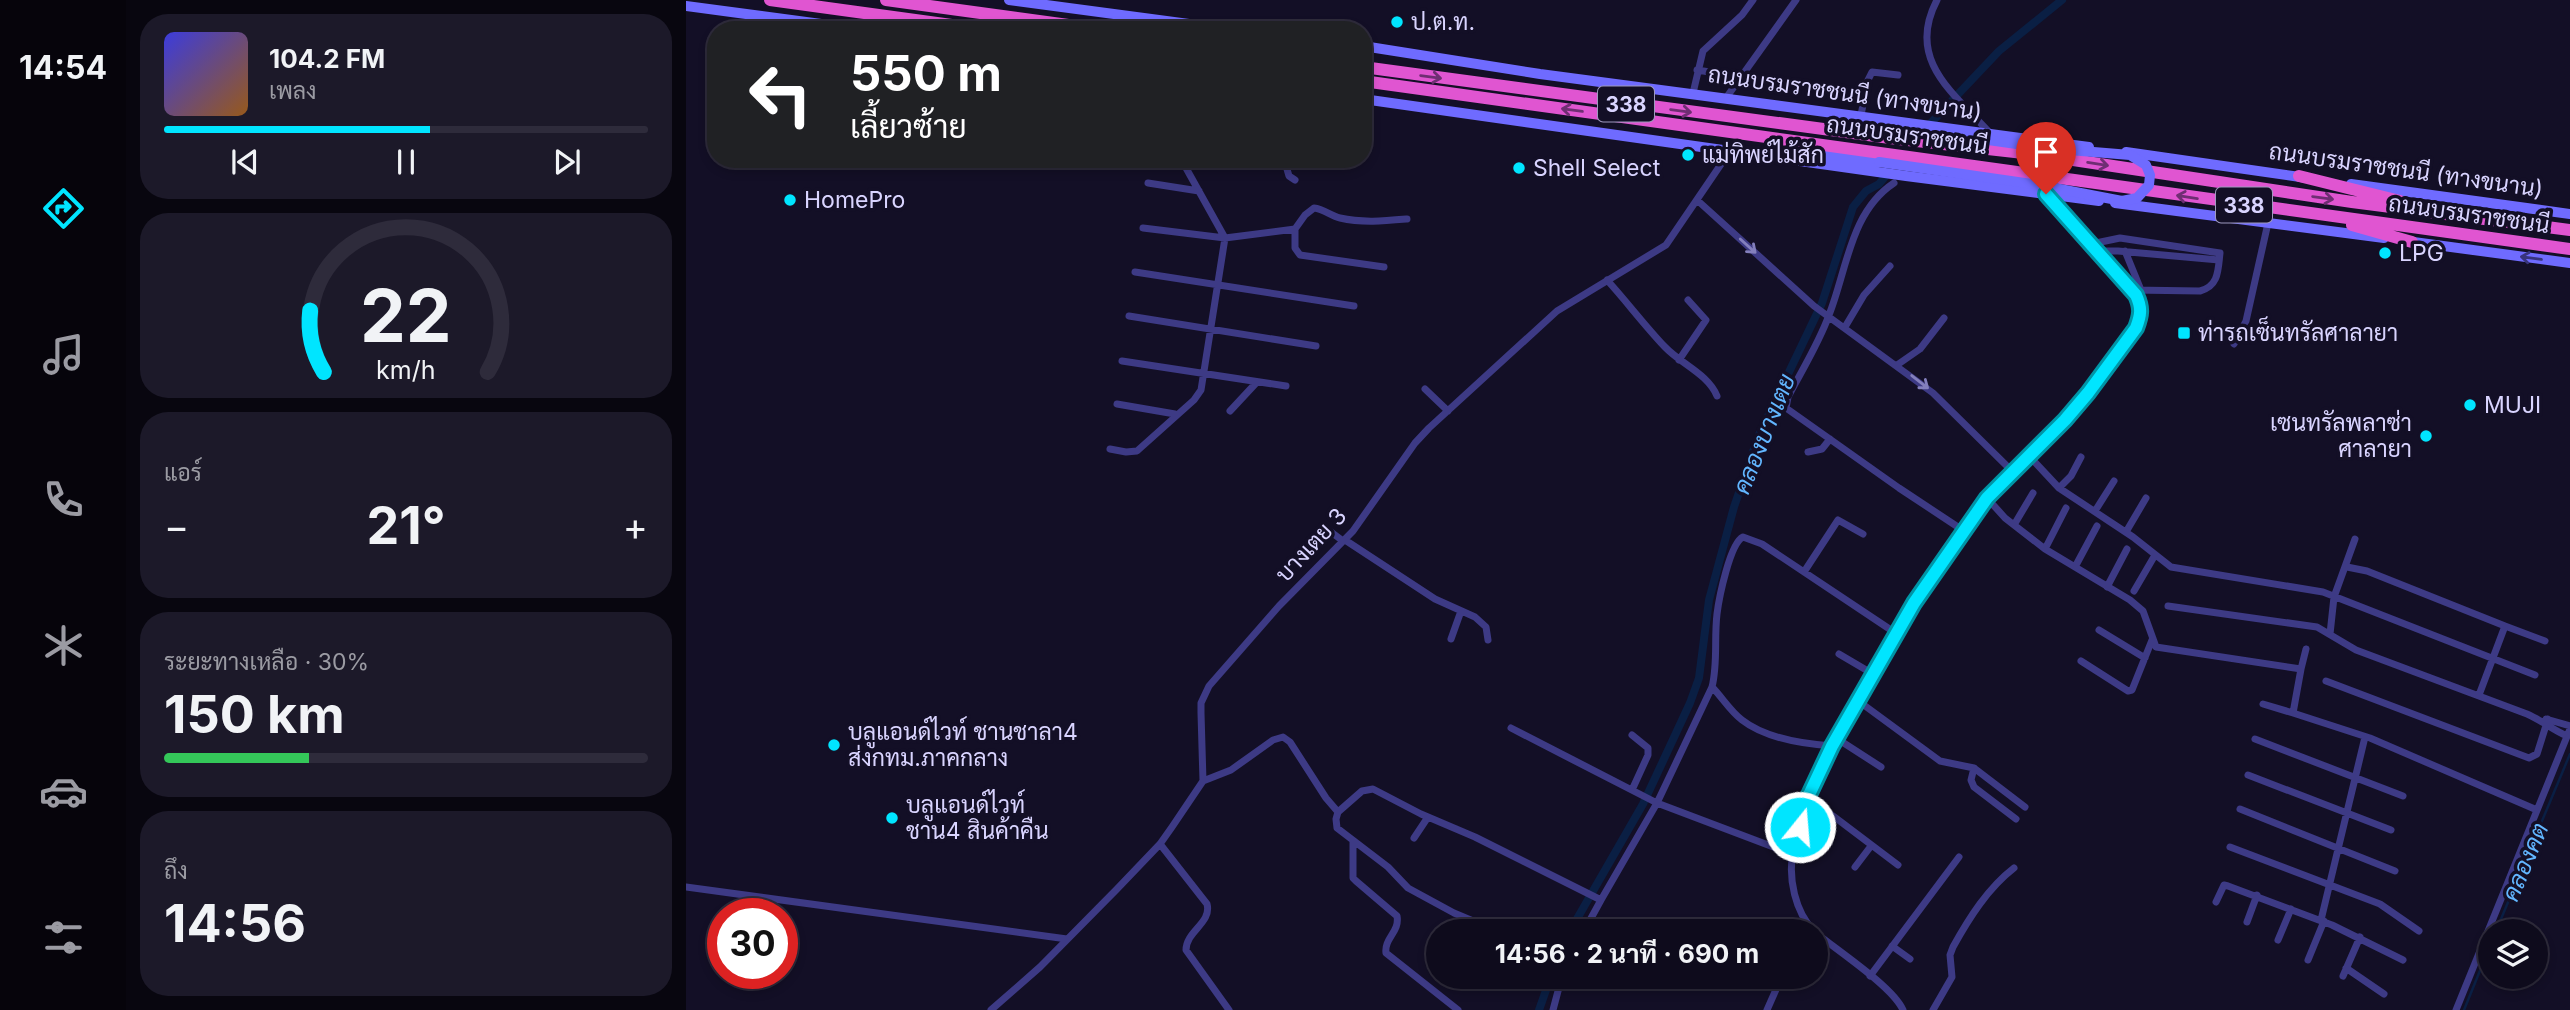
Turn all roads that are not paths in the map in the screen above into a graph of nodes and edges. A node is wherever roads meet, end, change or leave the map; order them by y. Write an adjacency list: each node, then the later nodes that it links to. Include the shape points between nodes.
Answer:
1 (770, 0): 9 (highway)
2 (886, 0): 10 (highway)
3 (1009, 0): 11 (main road)
4 (1753, 0): 14 (street, via 1706,46)
5 (1796, 0): 16 (street)
6 (1937, 0): 23 (street, via 1925,45 1932,64)
7 (686, 6): 8 (main road)
8 (799, 21)
9 (923, 21)
10 (1039, 21)
11 (1166, 21)
12 (1372, 48): 18 (main road, ถนนบรมราชชนนี (ทางขนาน) / 338)
13 (1372, 68): 22 (highway, ถนนบรมราชชนนี / 338, one-way to 22)
14 (1697, 70): 16 (street); 18 (street)
15 (1898, 75): 21 (street, via 1872,72)
16 (1741, 77): 19 (street)
17 (1372, 82): 25 (highway, ถนนบรมราชชนนี / 338, one-way to 17)
18 (1693, 93): 19 (main road, ถนนบรมราชชนนี (ทางขนาน) / 338)
19 (1723, 97): 21 (main road, ถนนบรมราชชนนี (ทางขนาน) / 338); 22 (main road)
20 (1372, 100): 24 (main road, 338)
21 (1861, 115): 23 (main road, ถนนบรมราชชนนี (ทางขนาน) / 338)
22 (1889, 132): 25 (main road, bridge, via 2130,155 2146,165 2149,185 2137,198 2122,201); 36 (highway, ถนนบรมราชชนนี / 338, one-way to 36, via 1933,144)
23 (1989, 133): 28 (main road, ถนนบรมราชชนนี (ทางขนาน) / 338)
24 (1734, 151): 25 (main road, via 1802,152); 34 (street, บางเตย 3)
25 (1879, 162): 33 (main road, 338, via 1906,176); 35 (highway, ถนนบรมราชชนนี / 338, one-way to 25, via 1918,158)
26 (1186, 168): 32 (street)
27 (1287, 168): 29 (street)
28 (2299, 176): 36 (highway); 37 (main road, ถนนบรมราชชนนี (ทางขนาน) / 338)
29 (1295, 180)
30 (1148, 183): 32 (street)
31 (1894, 183): 62 (street, via 1859,222)
32 (1199, 191): 43 (street)
33 (2046, 194): 39 (main road, 338); 45 (street)
34 (1697, 200): 56 (street, บางเตย 3, via 1659,252); 62 (street, one-way to 62)
35 (2310, 213): 44 (highway); 47 (highway, ถนนบรมราชชนนี / 338)
36 (2451, 214): 42 (highway, ถนนบรมราชชนนี / 338)
37 (2570, 215)
38 (1407, 219): 41 (street, via 1340,218 1314,208)
39 (2268, 223): 44 (main road, 338); 67 (street, via 2246,321)
40 (1143, 228): 43 (street)
41 (1295, 229): 43 (street); 54 (street, via 1300,255)
42 (2570, 230)
43 (1225, 238): 57 (street)
44 (2413, 242): 52 (main road, 338, one-way to 44)
45 (2091, 244): 46 (street, via 2120,238); 48 (street)
46 (2169, 245): 50 (street); 51 (street, via 2218,251)
47 (2570, 249)
48 (2097, 251): 49 (street); 58 (street)
49 (2125, 251): 50 (street); 59 (street)
50 (2168, 256): 51 (street)
51 (2219, 260): 59 (street, via 2210,288)
52 (2570, 263)
53 (1890, 266): 65 (street, via 1864,295)
54 (1384, 267)
55 (1135, 272): 57 (street)
56 (1606, 280): 69 (street); 79 (street, บางเตย 3, via 1557,311)
57 (1219, 285): 61 (street); 66 (street)
58 (2132, 290): 59 (street); 84 (street, via 2141,306 2136,328 2088,393)
59 (2141, 290)
60 (1688, 300): 69 (street, via 1706,320)
61 (1354, 306)
62 (1827, 315): 65 (street); 81 (street, via 1786,408)
63 (1129, 316): 66 (street)
64 (1944, 318): 71 (street, via 1924,345)
65 (1845, 327): 71 (street)
66 (1212, 329): 68 (street); 72 (street)
67 (2234, 344)
68 (1316, 346)
69 (1679, 360): 76 (street, via 1703,377)
70 (1122, 361): 72 (street)
71 (1897, 365): 86 (street, one-way to 86, via 1933,393)
72 (1203, 374): 73 (street); 80 (street, via 1198,396)
73 (1257, 382): 74 (street); 78 (street)
74 (1286, 386)
75 (1425, 388): 79 (street)
76 (1717, 396)
77 (1117, 404): 80 (street)
78 (1230, 411)
79 (1448, 411): 101 (street, บางเตย 3, via 1415,443)
80 (1175, 414): 82 (street, via 1137,451)
81 (1830, 439): 83 (street, via 1822,449); 97 (street)
82 (1110, 450)
83 (1808, 452)
84 (2029, 456): 86 (street); 88 (street)
85 (2081, 457): 88 (street)
86 (2013, 472): 90 (street)
87 (2113, 481): 93 (street)
88 (2059, 488): 93 (street)
89 (2033, 492): 94 (street)
90 (1987, 498): 94 (street); 97 (street)
91 (2146, 498): 98 (street)
92 (2066, 508): 102 (street)
93 (2095, 511): 98 (street)
94 (2014, 525): 102 (street)
95 (1323, 526): 101 (street)
96 (2097, 526): 106 (street)
97 (1964, 531): 115 (street)
98 (2126, 532): 104 (street)
99 (1863, 534): 107 (street, via 1838,520)
100 (2355, 539): 105 (street)
101 (1344, 541): 112 (street); 146 (street, บางเตย 3, via 1279,606 1204,694)
102 (2045, 549): 106 (street)
103 (2127, 549): 108 (street)
104 (2155, 555): 109 (street); 110 (street, via 2176,569)
105 (2347, 566): 110 (street); 113 (street)
106 (2075, 567): 108 (street)
107 (1804, 572): 115 (street); 130 (street, via 1762,544 1746,537 1737,540 1717,616)
108 (2108, 587): 119 (street, via 2143,611)
109 (2134, 591)
110 (2334, 597): 116 (street); 124 (street)
111 (2168, 606): 116 (street, via 2317,627)
112 (1461, 611): 117 (street); 118 (street, via 1483,622)
113 (2505, 626): 120 (street); 124 (street)
114 (2099, 630): 123 (street)
115 (1897, 634): 127 (street)
116 (2330, 634): 131 (street, via 2356,650)
117 (1451, 639)
118 (1488, 640)
119 (2152, 640): 123 (street); 126 (street, via 2163,650)
120 (2545, 640)
121 (2306, 649): 126 (street)
122 (1839, 654): 127 (street)
123 (2145, 658): 125 (street, via 2128,691)
124 (2491, 658): 128 (street); 131 (street)
125 (2081, 661)
126 (2301, 670): 134 (street)
127 (1873, 674): 132 (street)
128 (2535, 675)
129 (2326, 681): 135 (street, via 2529,758 2537,754)
130 (1712, 687): 141 (street, via 1742,720 1758,729 1793,741); 150 (street)
131 (2479, 695): 135 (street)
132 (1857, 700): 141 (street); 143 (street, via 1940,761)
133 (2263, 704): 134 (street)
134 (2293, 713): 139 (street)
135 (2546, 722): 137 (street)
136 (1511, 727): 147 (street)
137 (2569, 730): 153 (street)
138 (1632, 735): 147 (street, via 1648,748 1648,755)
139 (2365, 737): 145 (street); 153 (street)
140 (2255, 739): 145 (street)
141 (1834, 742): 142 (street); 149 (street)
142 (1881, 767)
143 (1975, 768): 151 (street); 157 (street, via 1974,787)
144 (2248, 775): 155 (street)
145 (2355, 777): 148 (street); 155 (street)
146 (1203, 781): 154 (street, via 1231,770 1279,736 1290,741); 161 (street)
147 (1632, 790): 150 (street)
148 (2403, 796)
149 (1808, 797): 162 (street); 165 (street)
150 (1654, 802): 165 (street); 174 (street)
151 (2025, 807)
152 (2240, 809): 164 (street)
153 (2537, 810): 180 (street)
154 (1338, 812): 156 (street, via 1368,788); 160 (street, via 1337,828)
155 (2346, 814): 158 (street); 164 (street)
156 (1428, 817): 159 (street); 174 (street, via 1475,836)
157 (2015, 819)
158 (2391, 830)
159 (1414, 838)
160 (1353, 841): 177 (street, via 1408,888); 201 (street, via 1353,878 1397,916 1386,953)
161 (1160, 844): 185 (street); 200 (street, via 1207,904 1207,915 1187,940 1186,950)
162 (1871, 846): 167 (street); 168 (street)
163 (2230, 847): 171 (street)
164 (2338, 847): 170 (street); 171 (street)
165 (1792, 854): 179 (street, via 1795,899)
166 (1959, 857): 188 (street)
167 (1898, 865)
168 (1855, 867)
169 (2014, 868): 205 (street, via 1999,880 1956,941 1950,955 1952,977)
170 (2395, 871)
171 (2329, 884): 181 (street); 183 (street, via 2380,904)
172 (686, 887): 185 (street)
173 (2257, 895): 175 (street, via 2224,885); 176 (street); 182 (street)
174 (1598, 900): 178 (street)
175 (2216, 902)
176 (2291, 909): 181 (street); 186 (street)
177 (1468, 919)
178 (1589, 919)
179 (1805, 919)
180 (2495, 919)
181 (2323, 921): 184 (street); 191 (street)
182 (2247, 922)
183 (2419, 930)
184 (2360, 937): 192 (street); 196 (street, via 2344,972)
185 (1067, 939): 197 (street)
186 (2278, 940)
187 (1828, 943): 193 (street)
188 (1892, 946): 189 (street); 193 (street)
189 (1910, 958)
190 (2478, 959): 206 (street)
191 (2308, 960)
192 (2403, 960)
193 (1870, 976): 204 (street)
194 (1558, 989): 202 (street)
195 (1776, 989): 203 (street)
196 (2385, 994)
197 (999, 1003): 198 (street); 199 (street)
198 (991, 1010)
199 (1007, 1010)
200 (1229, 1010)
201 (1458, 1010)
202 (1552, 1010)
203 (1767, 1010)
204 (1903, 1010)
205 (1933, 1010)
206 (2456, 1010)

